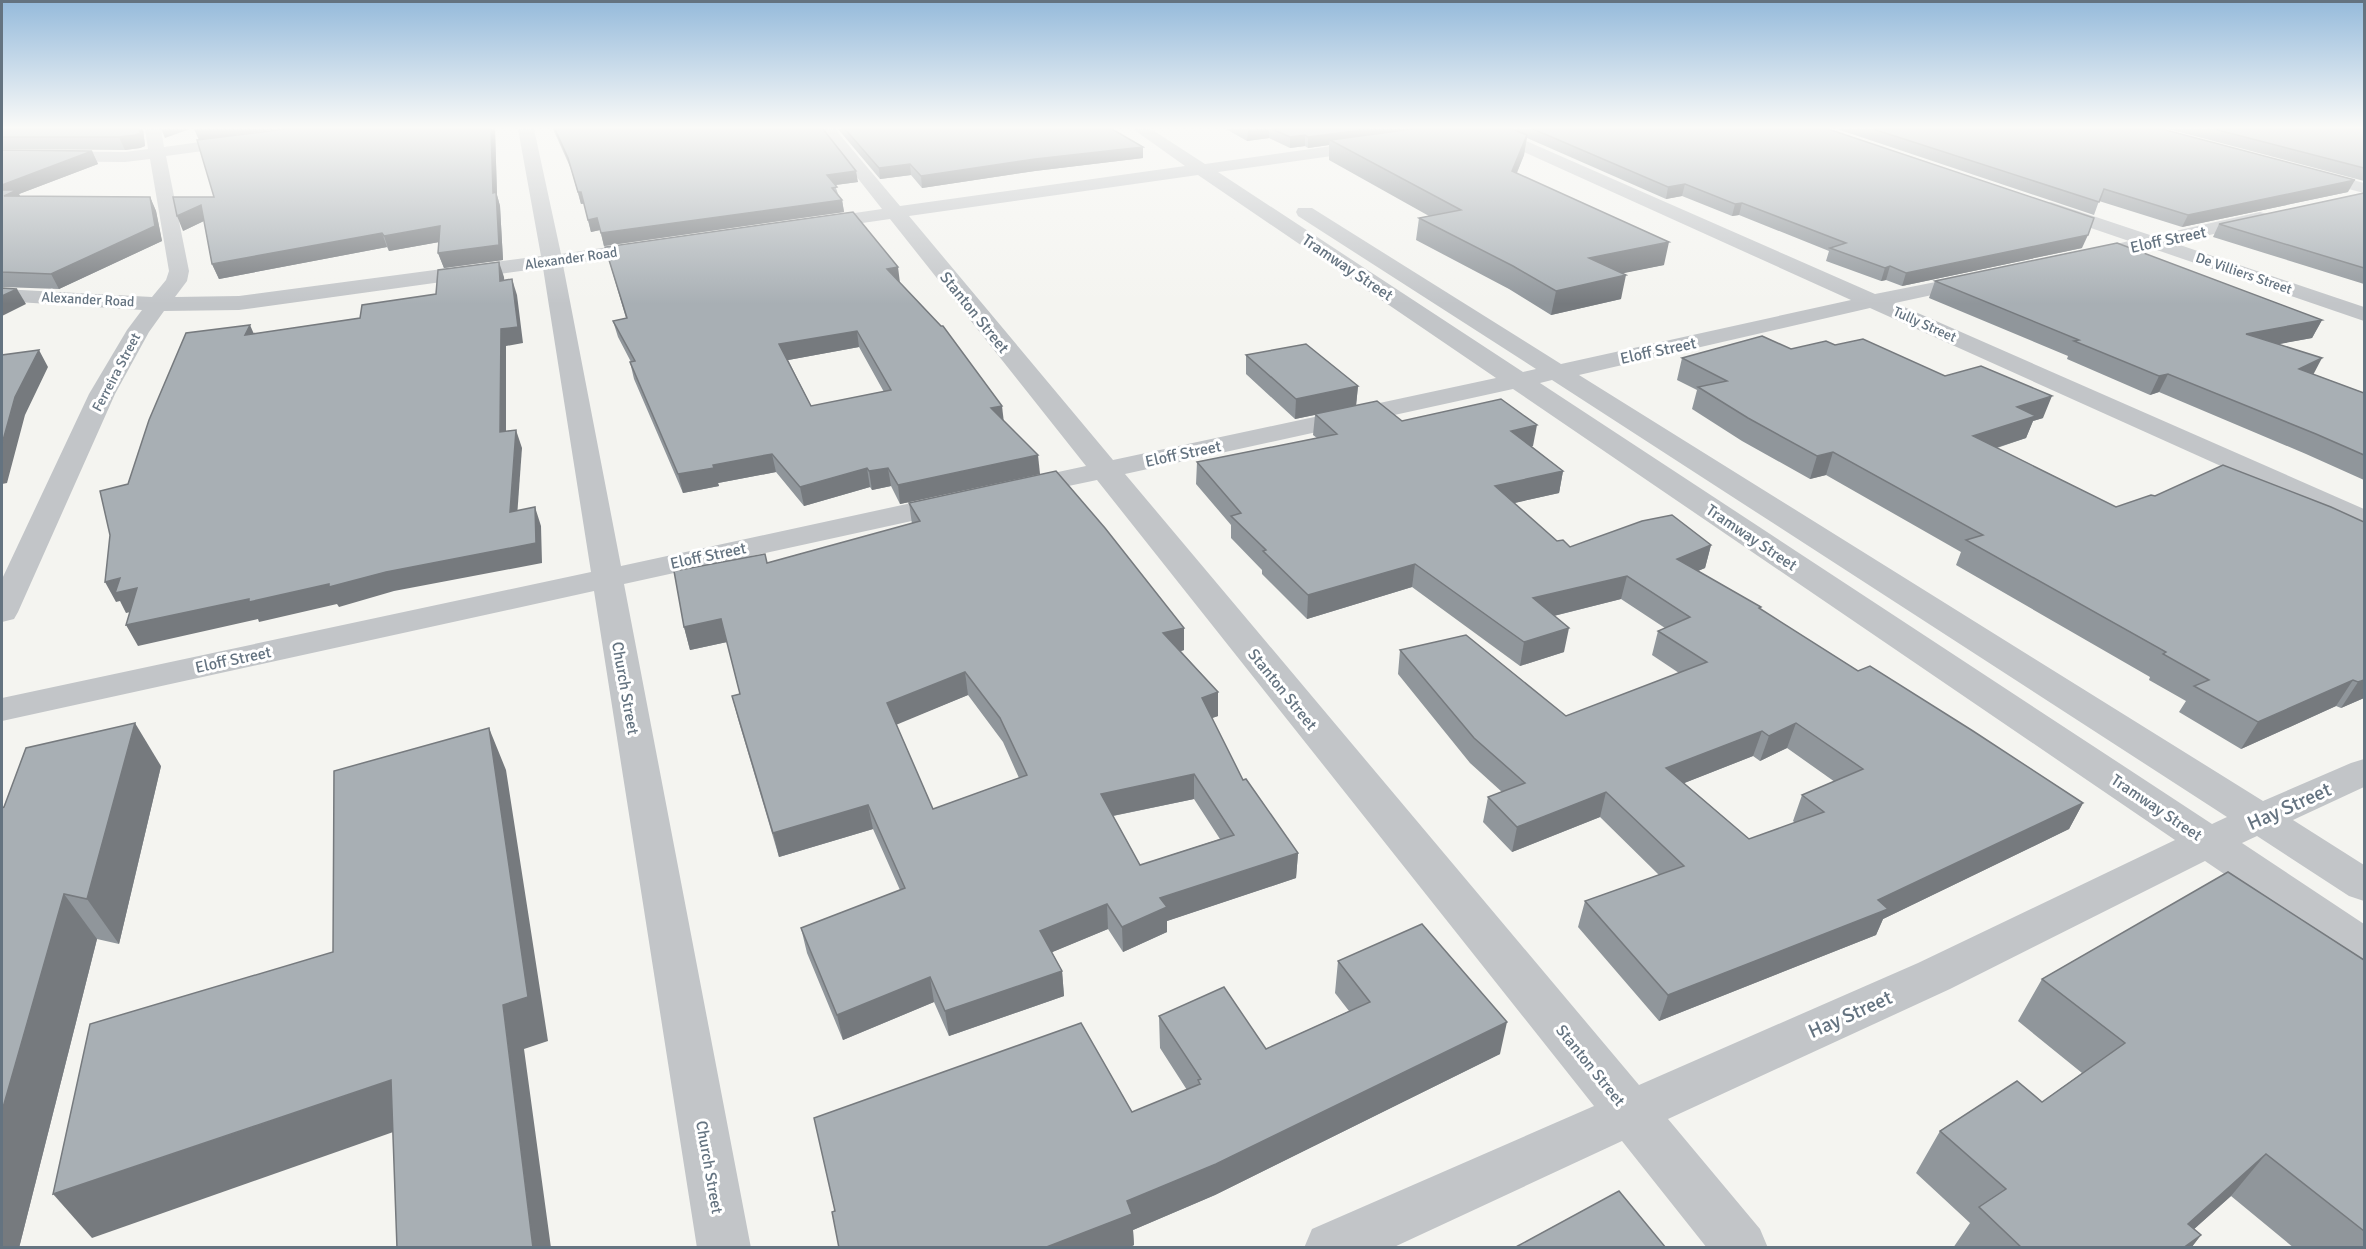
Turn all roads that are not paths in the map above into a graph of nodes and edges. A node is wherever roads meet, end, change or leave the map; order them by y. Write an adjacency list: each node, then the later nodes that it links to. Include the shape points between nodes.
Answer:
1 (163, 187): 21 (street, Ferreira Street, via 179,271 177,281)
2 (537, 187): 16 (street, Church Street)
3 (873, 187): 11 (street, Stanton Street)
4 (1084, 187): 11 (street)
5 (1228, 187): 24 (street, Tramway Street)
6 (1266, 187): 23 (street, Tramway Street)
7 (1614, 187): 20 (street, Tully Street)
8 (2364, 196): 10 (street)
9 (2034, 202): 14 (street, De Villiers Street)
10 (2330, 204)
11 (894, 213): 13 (street); 25 (street, Stanton Street)
12 (2283, 213): 14 (street, Eloff Street)
13 (794, 227)
14 (2153, 242): 17 (street, Eloff Street); 22 (street, De Villiers Street)
15 (668, 244): 16 (street, Alexander Road)
16 (552, 261): 21 (street, Alexander Road, via 290,298); 29 (street, Church Street)
17 (2064, 262)
18 (1998, 276): 20 (street, Eloff Street)
19 (2, 295): 21 (street, Alexander Road)
20 (1873, 301): 23 (street, Eloff Street); 26 (street, Tully Street)
21 (161, 304): 30 (street, Ferreira Street, via 138,330 102,394)
22 (2364, 314)
23 (1554, 372): 24 (street, Eloff Street); 27 (street, Tramway Street)
24 (1517, 380): 25 (street, Eloff Street); 28 (street, Tramway Street)
25 (1104, 471): 29 (street, Eloff Street); 37 (street, Stanton Street)
26 (2364, 520)
27 (1832, 546): 28 (street); 33 (street, Tramway Street)
28 (1788, 561): 34 (street, Tramway Street)
29 (607, 577): 31 (street, Eloff Street); 38 (street, Church Street)
30 (2, 612)
31 (2, 710)
32 (2364, 772): 33 (street, Hay Street)
33 (2259, 818): 34 (street, Hay Street); 35 (street, Tramway Street)
34 (2208, 842): 36 (street, Tramway Street); 37 (street, Hay Street, via 1934,976)
35 (2364, 885)
36 (2364, 946)
37 (1631, 1113): 39 (street, Hay Street); 40 (street, Stanton Street)
38 (724, 1248)
39 (1331, 1248)
40 (1741, 1248)

